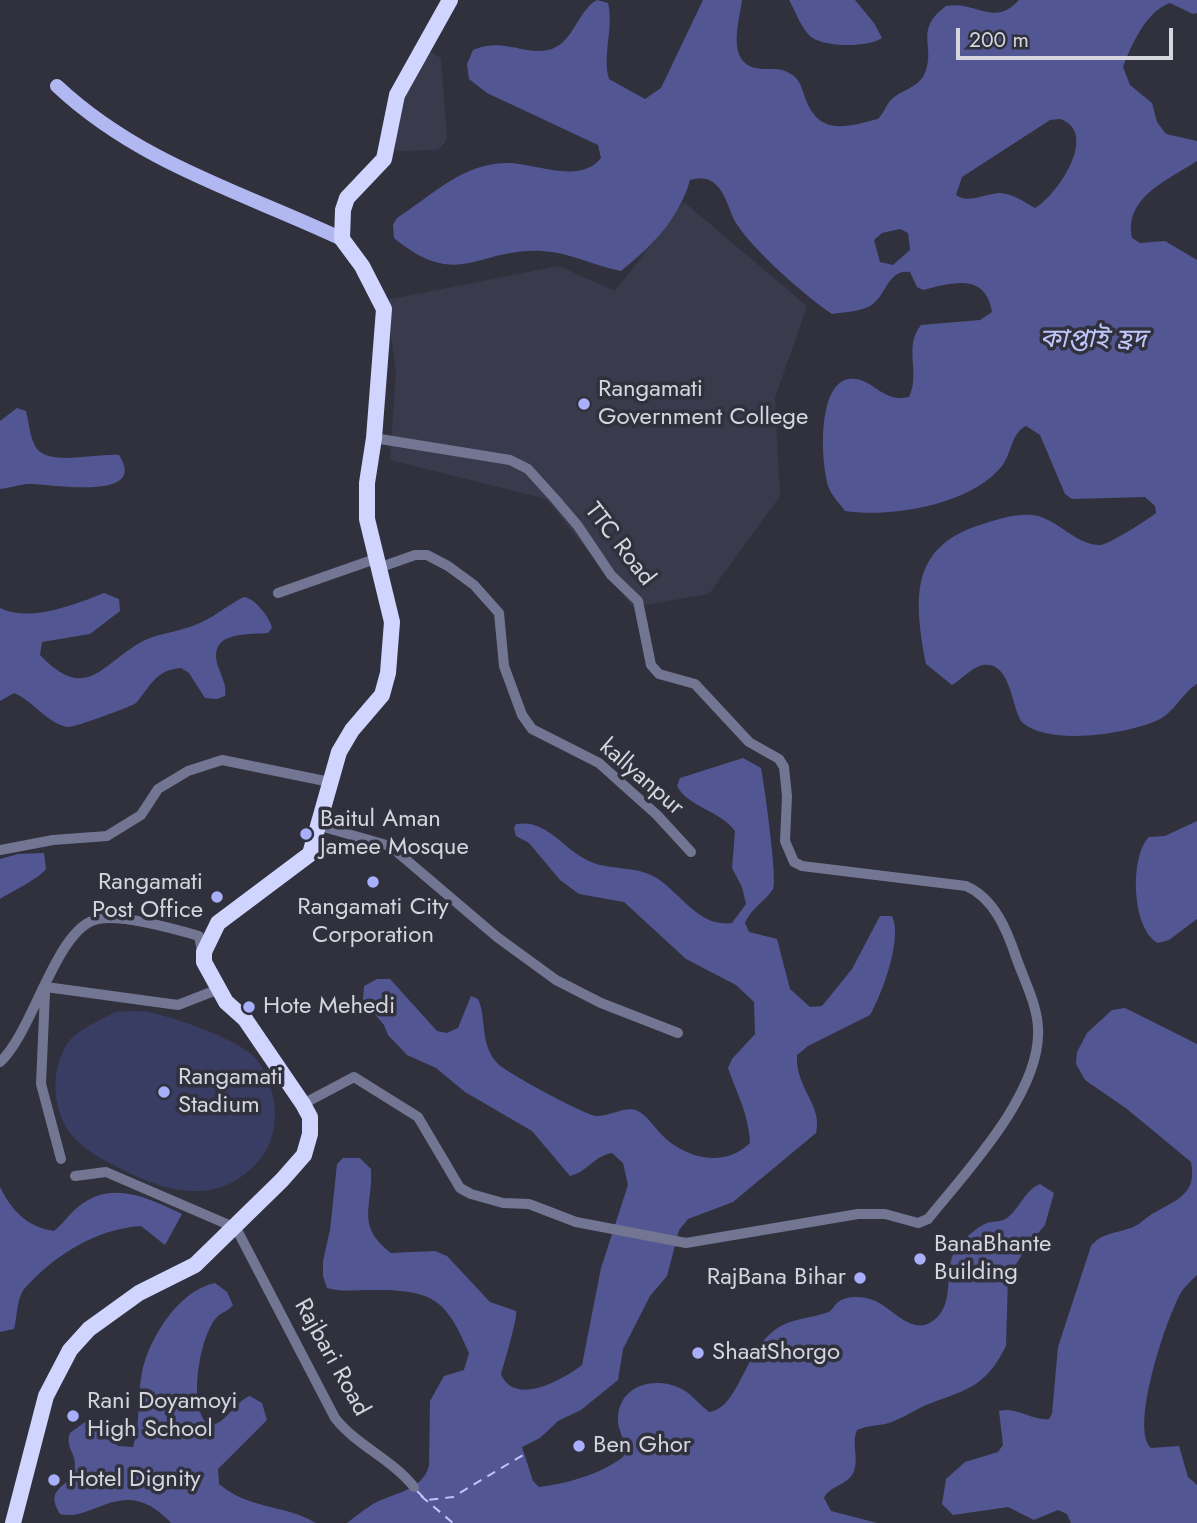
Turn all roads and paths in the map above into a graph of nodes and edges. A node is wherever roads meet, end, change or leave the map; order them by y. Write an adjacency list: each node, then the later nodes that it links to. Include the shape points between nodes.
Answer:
1 (450, 0): 3 (highway, via 397,94 384,159 347,198)
2 (57, 86): 3 (main road, via 114,132 189,174)
3 (342, 239): 4 (highway, via 384,309)
4 (374, 438): 5 (highway, via 367,519); 16 (street, TTC Road, via 510,460 528,469 579,526 611,575 638,601 652,665 659,674 695,684 750,742 770,752 784,767 788,796 785,841 794,863 966,886 985,896 1012,944 1036,1010 1038,1046 1025,1085 1002,1123 923,1221 858,1214 686,1243 576,1222 529,1204 471,1194 451,1176 418,1117 354,1077)
5 (379, 563): 6 (street, kallyanpur); 7 (highway, via 392,622 388,673 382,695 339,752); 10 (street, kallyanpur, via 427,555 474,585 499,614 504,666 532,729 599,763)
6 (278, 593)
7 (330, 782): 8 (highway); 9 (street, via 222,760 188,771 158,789 141,815 107,836)
8 (320, 826): 11 (highway, via 310,854 218,923); 14 (street, via 390,846 497,937 556,980)
9 (0, 850)
10 (691, 852)
11 (204, 962): 12 (street, via 199,936 97,919 74,933 55,960); 13 (highway)
12 (46, 989): 13 (street, via 178,1005); 15 (street); 17 (street, via 41,1084)
13 (219, 989): 16 (highway)
14 (678, 1033)
15 (0, 1062)
16 (303, 1104): 19 (highway, via 310,1117 304,1156)
17 (61, 1159)
18 (75, 1176): 19 (street, via 106,1172)
19 (236, 1228): 20 (street, Rajbari Road, via 335,1418 348,1435); 21 (highway, via 195,1265 138,1293 89,1329 70,1350 46,1396)
20 (414, 1487)
21 (13, 1523)

